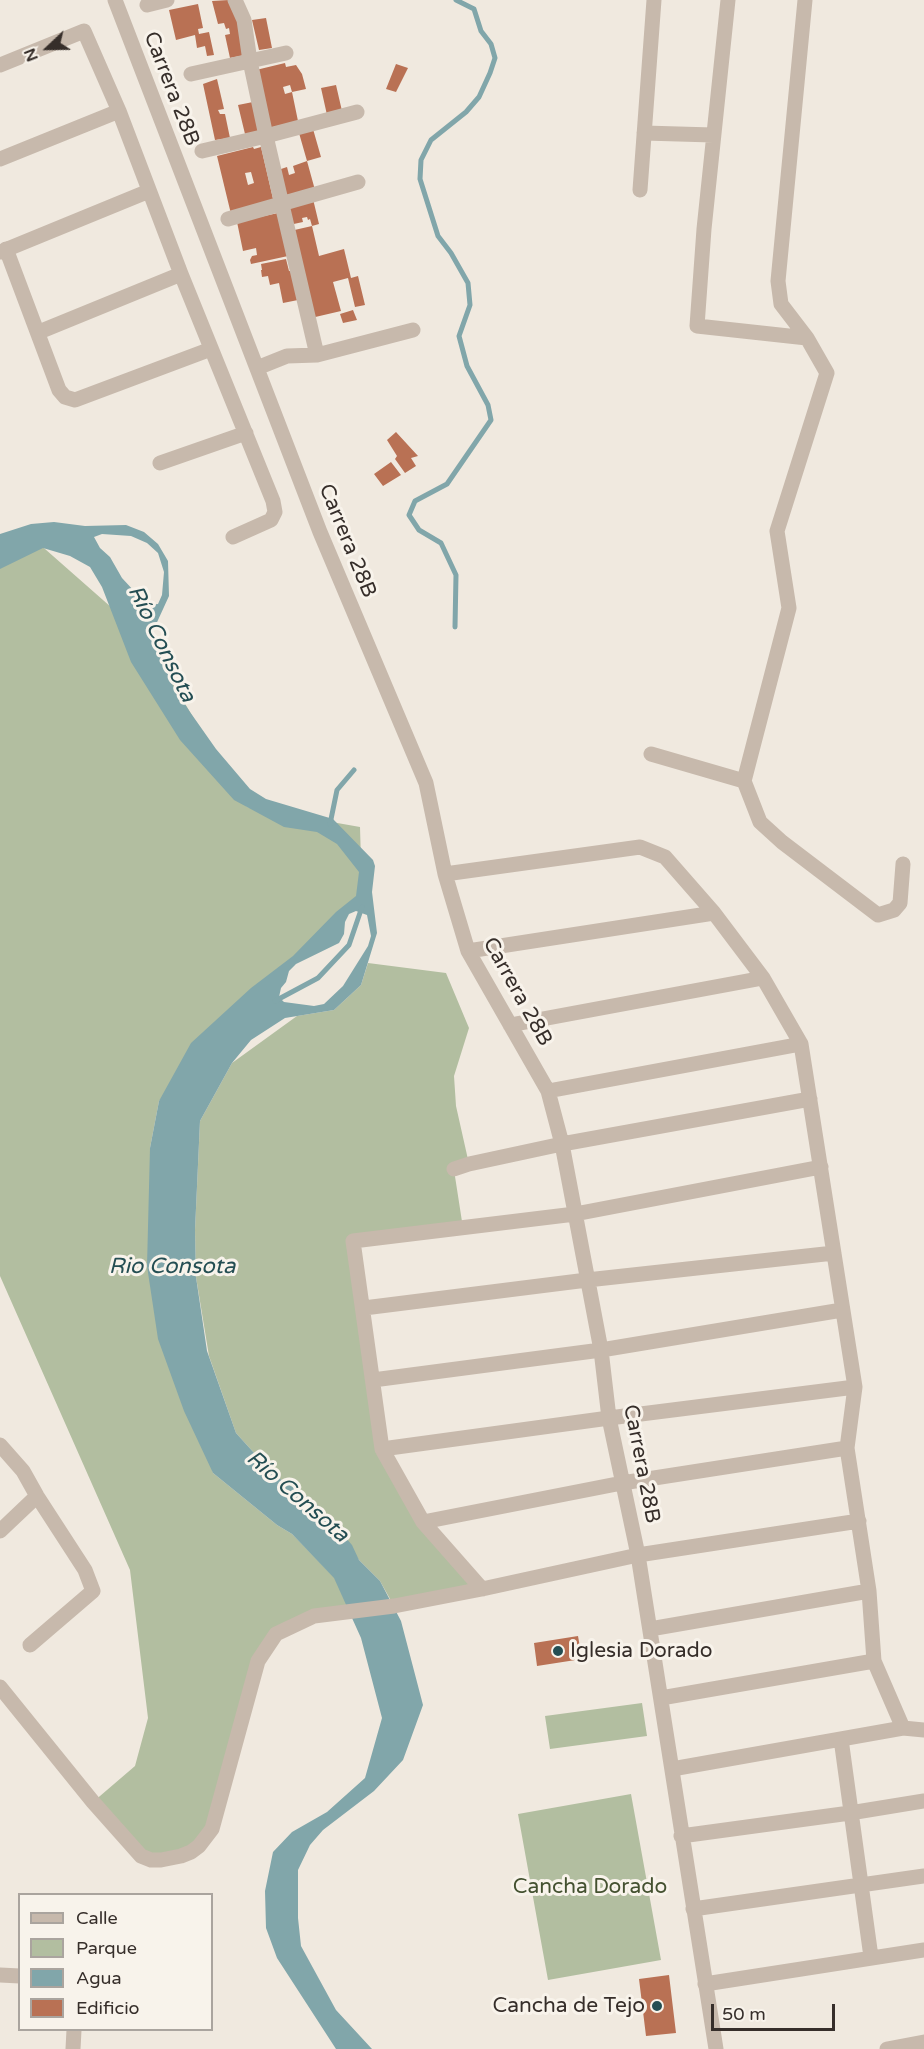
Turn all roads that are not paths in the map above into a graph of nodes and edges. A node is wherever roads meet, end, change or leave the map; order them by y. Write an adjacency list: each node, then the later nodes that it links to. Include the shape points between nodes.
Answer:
1 (115, 0): 31 (street, Carrera 28B)
2 (167, 0): 7 (street)
3 (235, 0): 9 (street, via 244,20)
4 (654, 0): 14 (street)
5 (728, 0): 15 (street)
6 (805, 0): 28 (street, via 778,281 780,304)
7 (147, 5)
8 (286, 53): 9 (street)
9 (250, 61): 11 (street); 16 (street)
10 (0, 65): 12 (street, via 84,31)
11 (191, 74)
12 (119, 111): 18 (street); 21 (street)
13 (357, 112): 16 (street)
14 (644, 133): 15 (street); 20 (street)
15 (713, 135): 28 (street, via 697,326)
16 (266, 136): 17 (street); 22 (street)
17 (202, 151)
18 (0, 159)
19 (358, 182): 22 (street)
20 (640, 190)
21 (149, 191): 24 (street); 25 (street)
22 (282, 205): 23 (street); 30 (street)
23 (228, 219)
24 (3, 251): 27 (street)
25 (181, 274): 27 (street); 29 (street)
26 (413, 330): 30 (street)
27 (39, 332): 29 (street, via 59,390 75,400)
28 (807, 338): 36 (street, via 826,373 777,531 789,608)
29 (211, 349): 32 (street)
30 (317, 355): 31 (street, via 288,356)
31 (257, 368): 38 (street, Carrera 28B, via 320,532 426,783)
32 (246, 433): 33 (street); 34 (street, via 275,512 271,520)
33 (160, 464)
34 (233, 537)
35 (651, 754): 36 (street)
36 (744, 781): 37 (street, via 760,822 878,915 894,910 900,903)
37 (903, 864)
38 (445, 874): 39 (street, via 640,847 665,857); 40 (street, Carrera 28B)
39 (714, 913): 40 (street); 41 (street)
40 (468, 951): 42 (street, Carrera 28B)
41 (763, 978): 42 (street); 43 (street)
42 (510, 1025): 44 (street, Carrera 28B)
43 (801, 1044): 44 (street); 45 (street)
44 (548, 1091): 46 (street, Carrera 28B)
45 (810, 1099): 46 (street); 47 (street)
46 (562, 1144): 48 (street); 49 (street, Carrera 28B)
47 (820, 1167): 49 (street); 50 (street)
48 (454, 1169)
49 (575, 1214): 51 (street, Carrera 28B); 52 (street, via 353,1241)
50 (834, 1253): 51 (street); 53 (street)
51 (587, 1280): 52 (street); 54 (street, Carrera 28B)
52 (364, 1308): 55 (street)
53 (842, 1310): 54 (street); 56 (street)
54 (601, 1350): 55 (street); 57 (street, Carrera 28B)
55 (373, 1380): 60 (street)
56 (855, 1387): 57 (street); 59 (street)
57 (609, 1418): 60 (street); 61 (street, Carrera 28B)
58 (0, 1445): 62 (street, via 23,1471)
59 (847, 1448): 61 (street); 63 (street)
60 (382, 1449): 64 (street)
61 (622, 1483): 64 (street); 66 (street, Carrera 28B)
62 (36, 1496): 65 (street); 70 (street, via 85,1570 93,1591)
63 (859, 1521): 66 (street); 68 (street)
64 (423, 1522): 67 (street)
65 (0, 1531)
66 (638, 1555): 67 (street); 69 (street, Carrera 28B)
67 (482, 1589): 72 (street, via 314,1616 276,1634 258,1661 212,1830 199,1846 181,1856 161,1860 141,1856)
68 (869, 1591): 69 (street); 71 (street)
69 (650, 1629): 73 (street, Carrera 28B)
70 (30, 1645)
71 (874, 1661): 73 (street); 74 (street)
72 (0, 1687)
73 (661, 1698): 77 (street, Carrera 28B)
74 (903, 1728): 75 (street); 76 (street)
75 (924, 1730)
76 (841, 1739): 77 (street); 79 (street)
77 (672, 1769): 80 (street, Carrera 28B)
78 (924, 1801): 79 (street)
79 (850, 1813): 80 (street); 82 (street)
80 (681, 1836): 83 (street, Carrera 28B)
81 (924, 1876): 82 (street)
82 (860, 1884): 83 (street); 85 (street)
83 (693, 1909): 88 (street, Carrera 28B)
84 (924, 1950): 85 (street)
85 (871, 1957): 88 (street)
86 (0, 1975): 87 (street)
87 (18, 1976)
88 (705, 1984): 92 (street, Carrera 28B)
89 (74, 2031): 91 (street)
90 (924, 2042): 93 (street)
91 (73, 2049)
92 (716, 2049)
93 (887, 2049)

